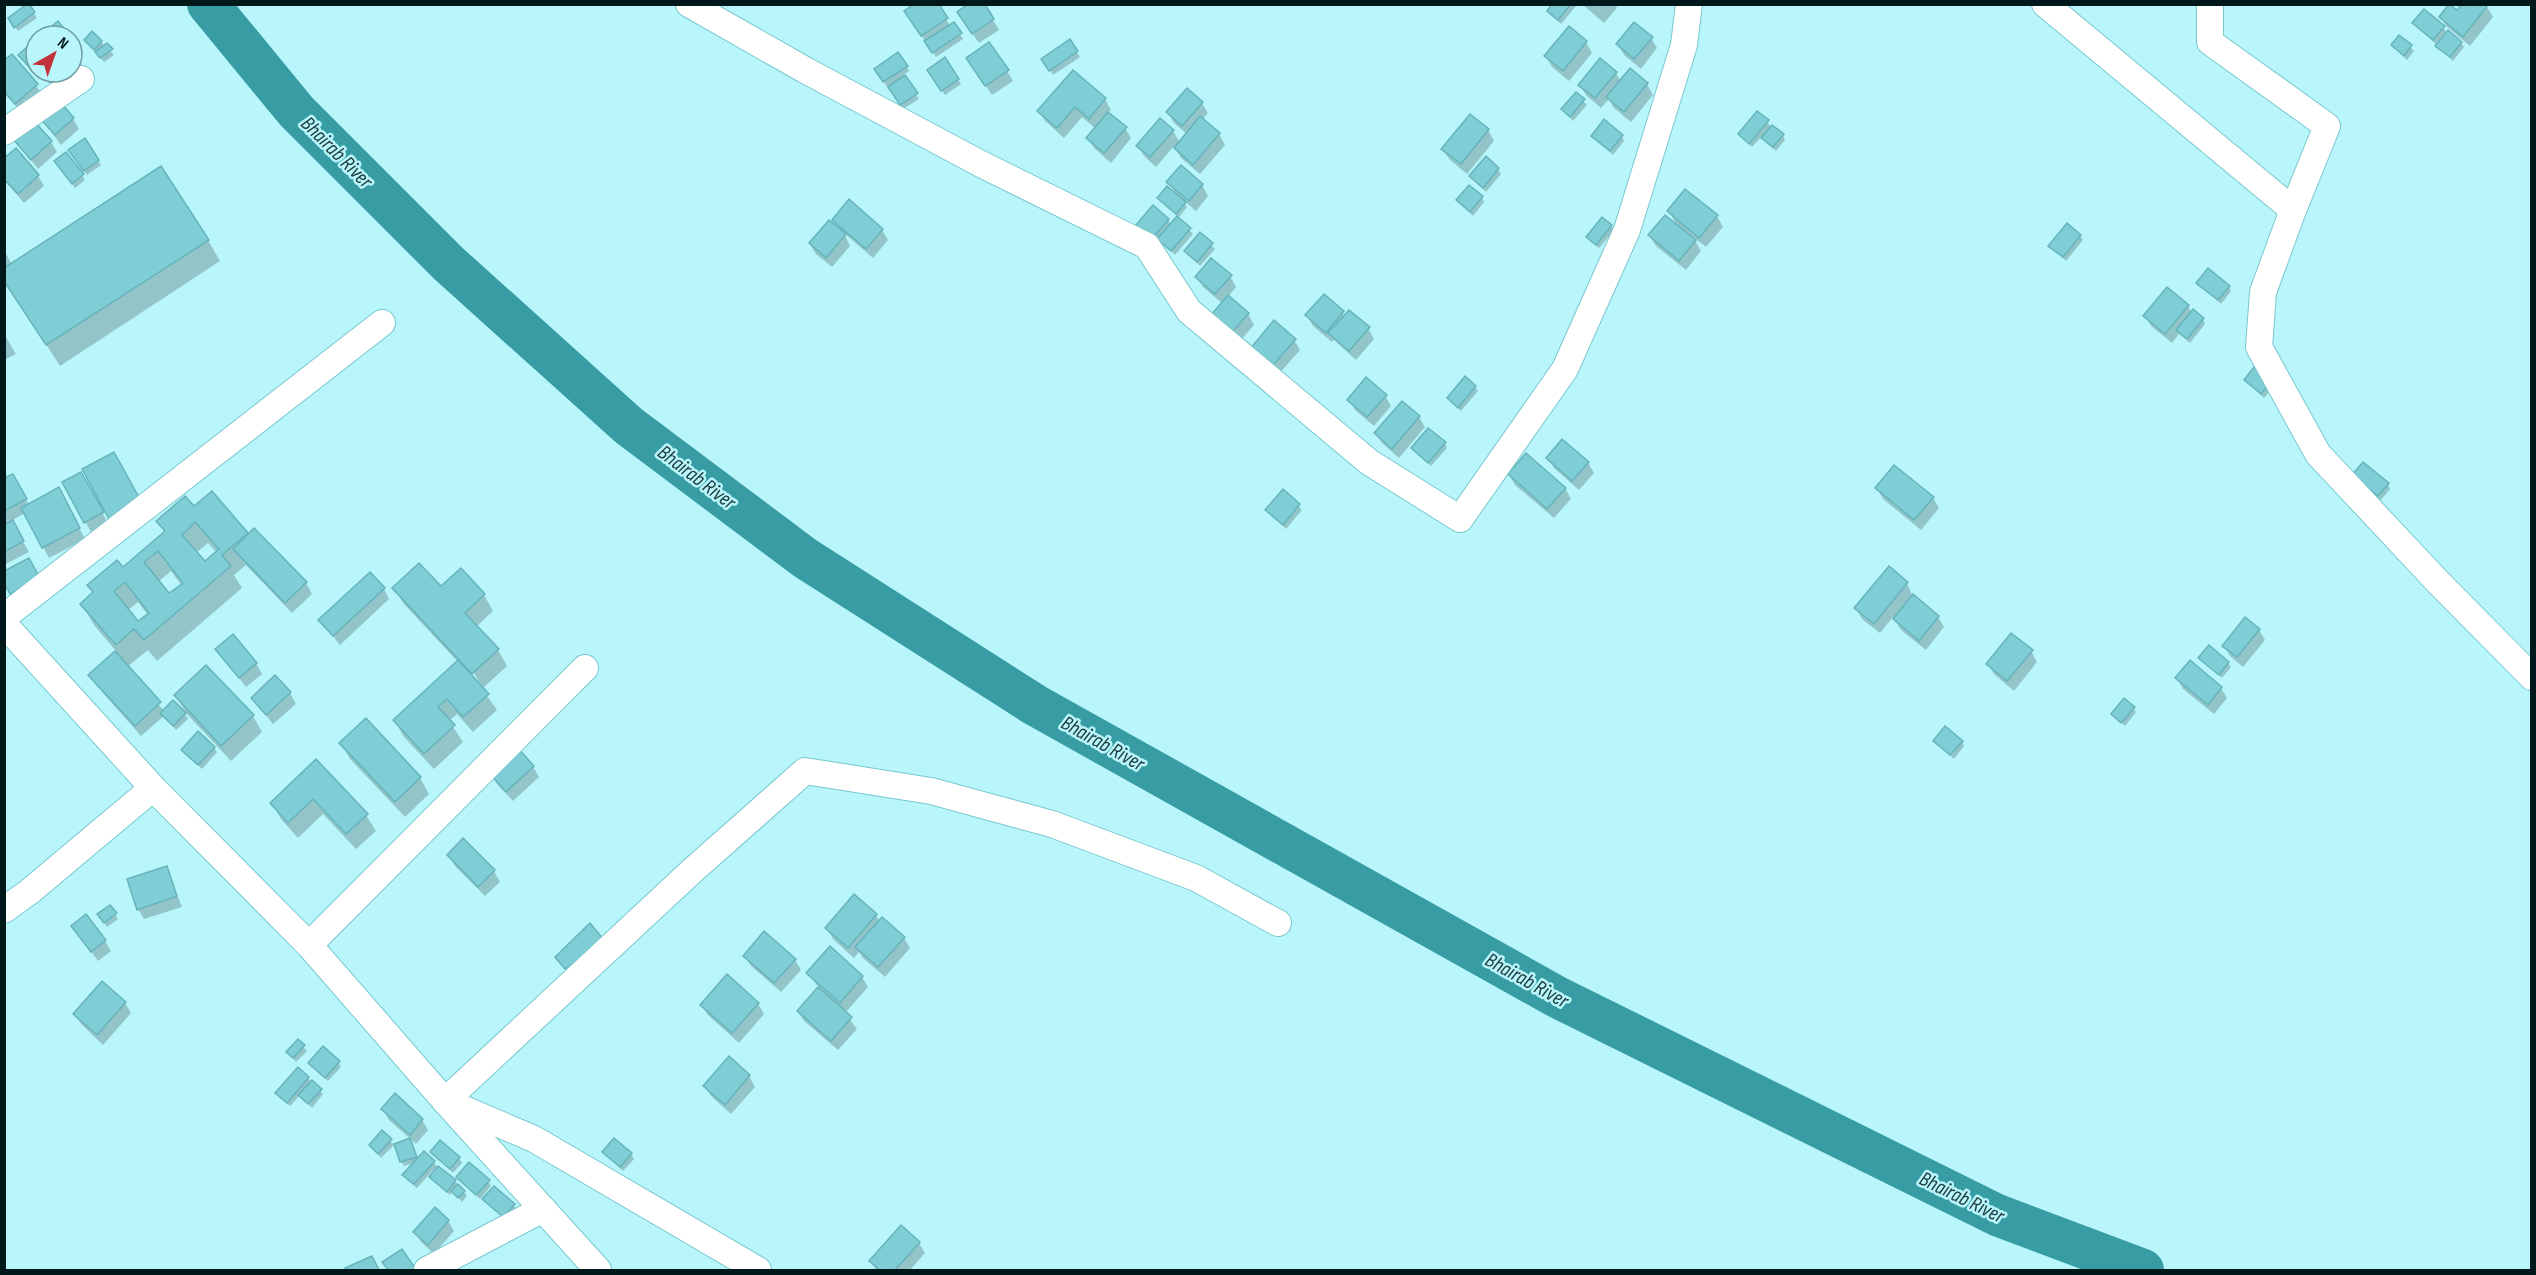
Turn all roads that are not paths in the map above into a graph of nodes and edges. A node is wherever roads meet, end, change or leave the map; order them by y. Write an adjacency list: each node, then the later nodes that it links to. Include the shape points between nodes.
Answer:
1 (689, 4): 2 (street, via 971,158 1147,246 1189,311 1369,462 1460,519 1565,369 1627,230 1684,45)
2 (1689, 4)
3 (2045, 4): 7 (street)
4 (2210, 4): 7 (street, via 2210,42 2327,126)
5 (75, 84): 6 (street)
6 (4, 132)
7 (2293, 210): 12 (street, via 2262,292 2259,347 2318,454)
8 (382, 323): 9 (street)
9 (4, 617)
10 (4, 624): 13 (street)
11 (585, 668): 16 (street)
12 (2532, 677)
13 (153, 788): 14 (street); 16 (street)
14 (4, 910)
15 (1278, 923): 17 (street, via 1196,878 1052,824 931,791 805,771)
16 (309, 945): 17 (street)
17 (445, 1101): 18 (street); 21 (street, via 534,1139)
18 (543, 1209): 19 (street); 20 (street)
19 (427, 1270)
20 (598, 1270)
21 (758, 1270)

